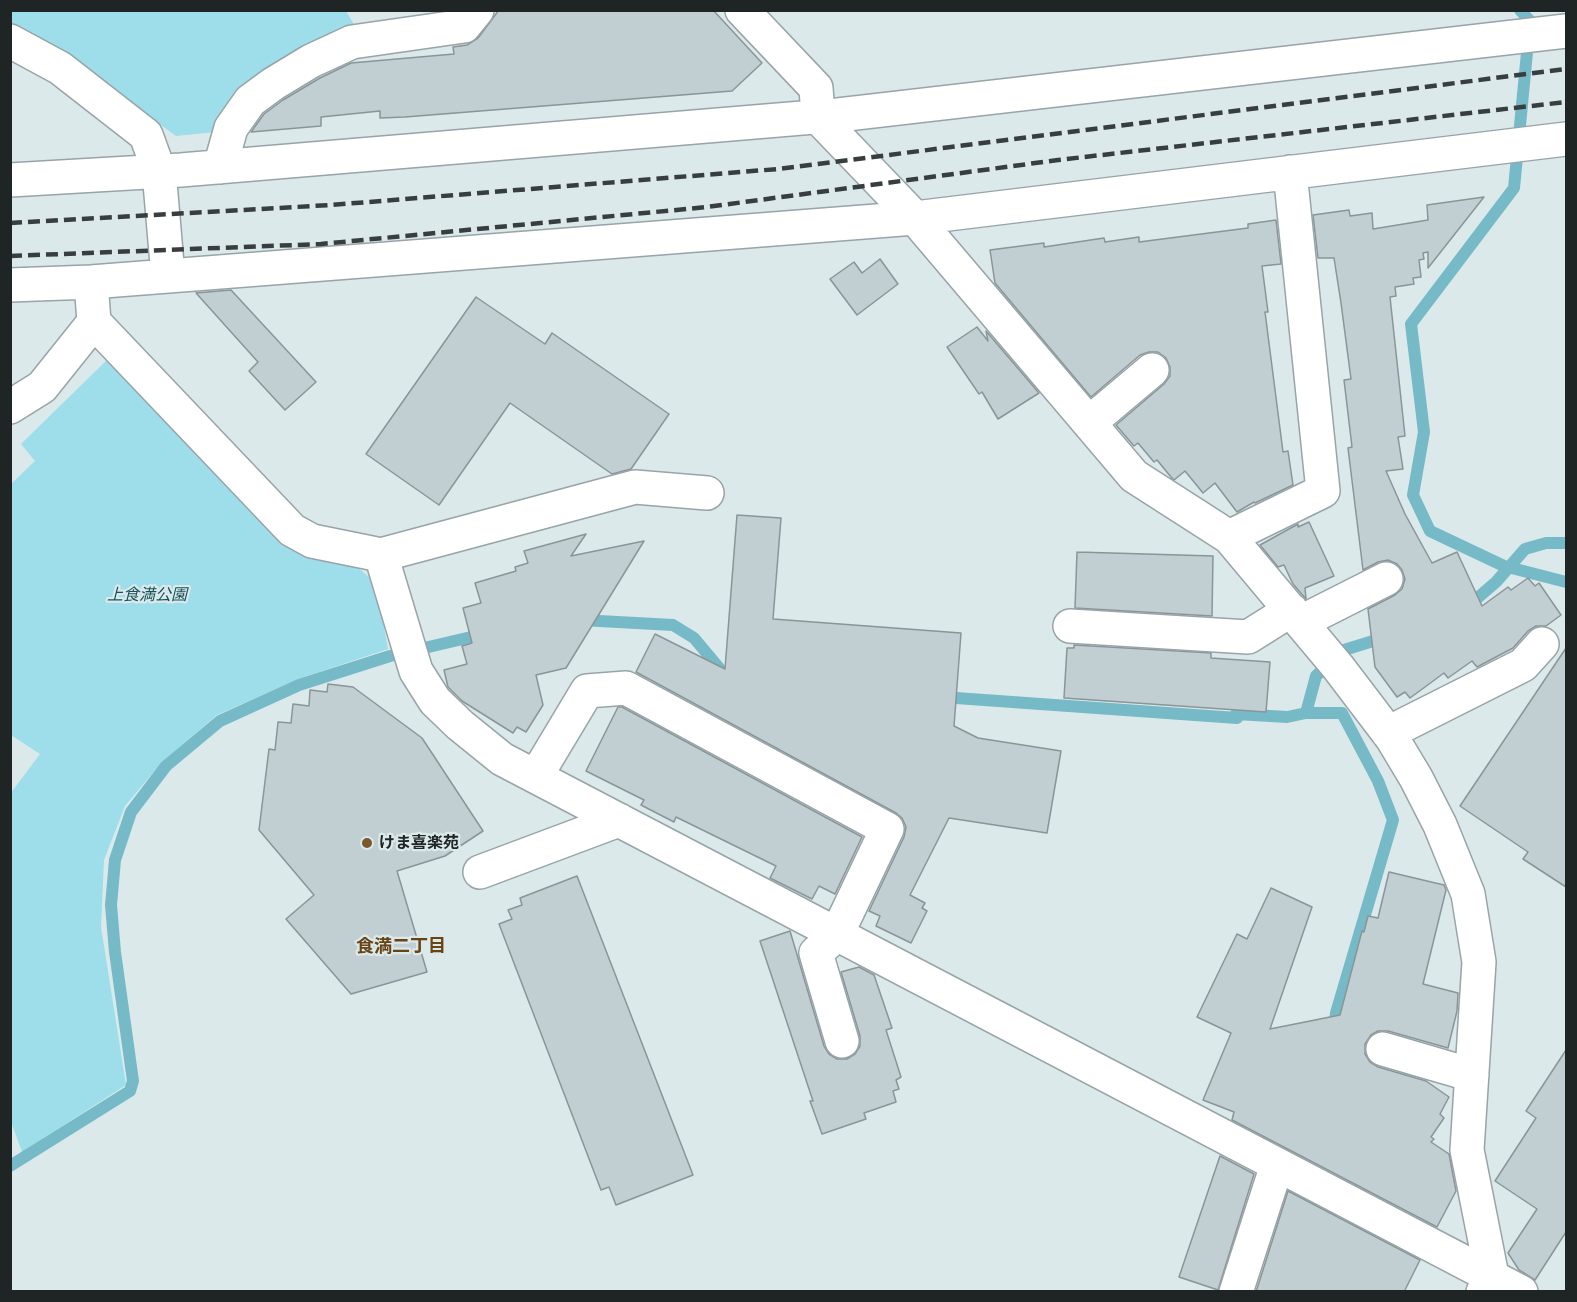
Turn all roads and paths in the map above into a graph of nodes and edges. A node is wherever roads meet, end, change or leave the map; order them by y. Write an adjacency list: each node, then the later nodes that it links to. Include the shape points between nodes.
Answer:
1 (477, 10): 7 (street, via 464,26 352,42 273,84 250,101 231,128)
2 (742, 10): 5 (street, via 816,88)
3 (1566, 31): 5 (street)
4 (10, 41): 8 (street, via 60,68 146,135)
5 (818, 117): 7 (street); 11 (street)
6 (1566, 139): 9 (street)
7 (220, 167): 8 (street)
8 (159, 171): 10 (street); 12 (street)
9 (1290, 172): 11 (street); 20 (street, via 1323,491)
10 (10, 180)
11 (915, 218): 12 (street); 18 (street)
12 (168, 276): 13 (street)
13 (91, 282): 14 (street); 15 (street)
14 (10, 285)
15 (94, 322): 17 (street, via 42,387); 21 (street, via 292,530 312,541)
16 (1152, 370): 18 (street)
17 (10, 407)
18 (1089, 423): 20 (street, via 1134,476)
19 (707, 493): 21 (street, via 635,487)
20 (1229, 537): 23 (street)
21 (381, 555): 27 (street, via 416,671 435,701 502,759)
22 (1386, 579): 23 (street)
23 (1296, 616): 24 (street, via 1248,638); 26 (street)
24 (1070, 626)
25 (1542, 644): 26 (street, via 1523,665)
26 (1388, 733): 33 (street, via 1440,825 1468,894 1479,962)
27 (536, 776): 28 (street); 30 (street, via 587,691 626,688 887,829)
28 (619, 820): 29 (street); 30 (street)
29 (480, 872)
30 (837, 934): 31 (street, via 816,953); 34 (street)
31 (842, 1041)
32 (1383, 1049): 33 (street)
33 (1472, 1075): 35 (street, via 1467,1150)
34 (1277, 1165): 35 (street); 36 (street)
35 (1488, 1284): 37 (street)
36 (1236, 1292)
37 (1521, 1292)

